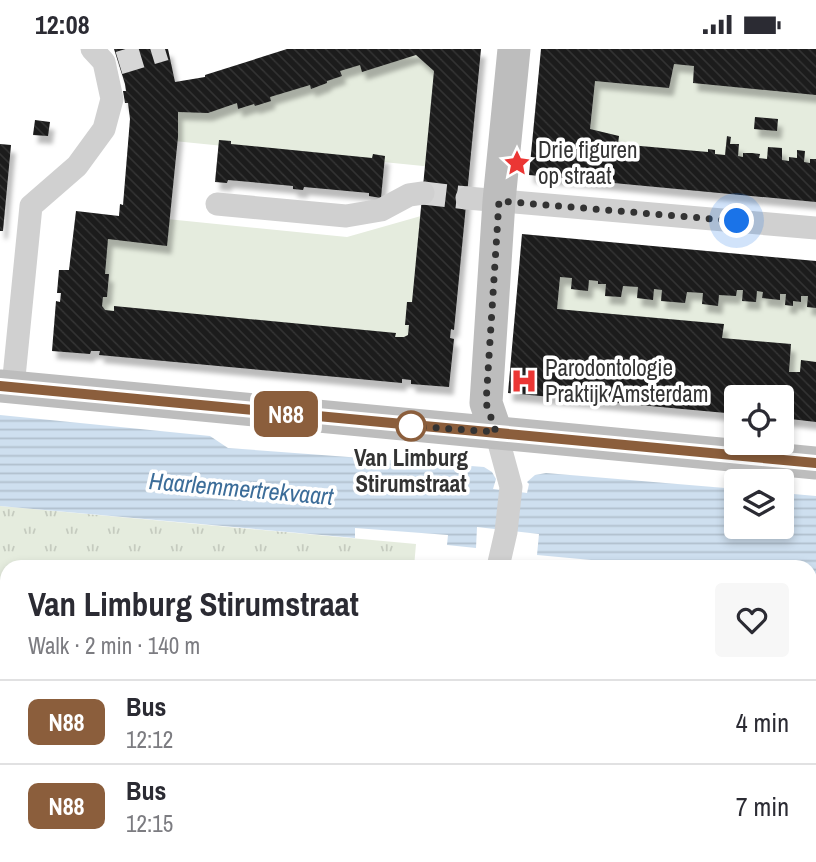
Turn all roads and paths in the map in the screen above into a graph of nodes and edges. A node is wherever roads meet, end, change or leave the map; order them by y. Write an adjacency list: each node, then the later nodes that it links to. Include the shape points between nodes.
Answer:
1 (514, 49): 4 (main road)
2 (105, 58): 7 (street, via 112,99 104,129 77,166 31,206)
3 (423, 193): 5 (street, via 408,195 381,210 346,216)
4 (483, 199): 6 (street); 8 (main road, via 486,403)
5 (217, 204)
6 (816, 228)
7 (7, 387): 8 (main road)
8 (496, 432): 9 (main road); 10 (street, via 511,487)
9 (816, 463)
10 (500, 560)

